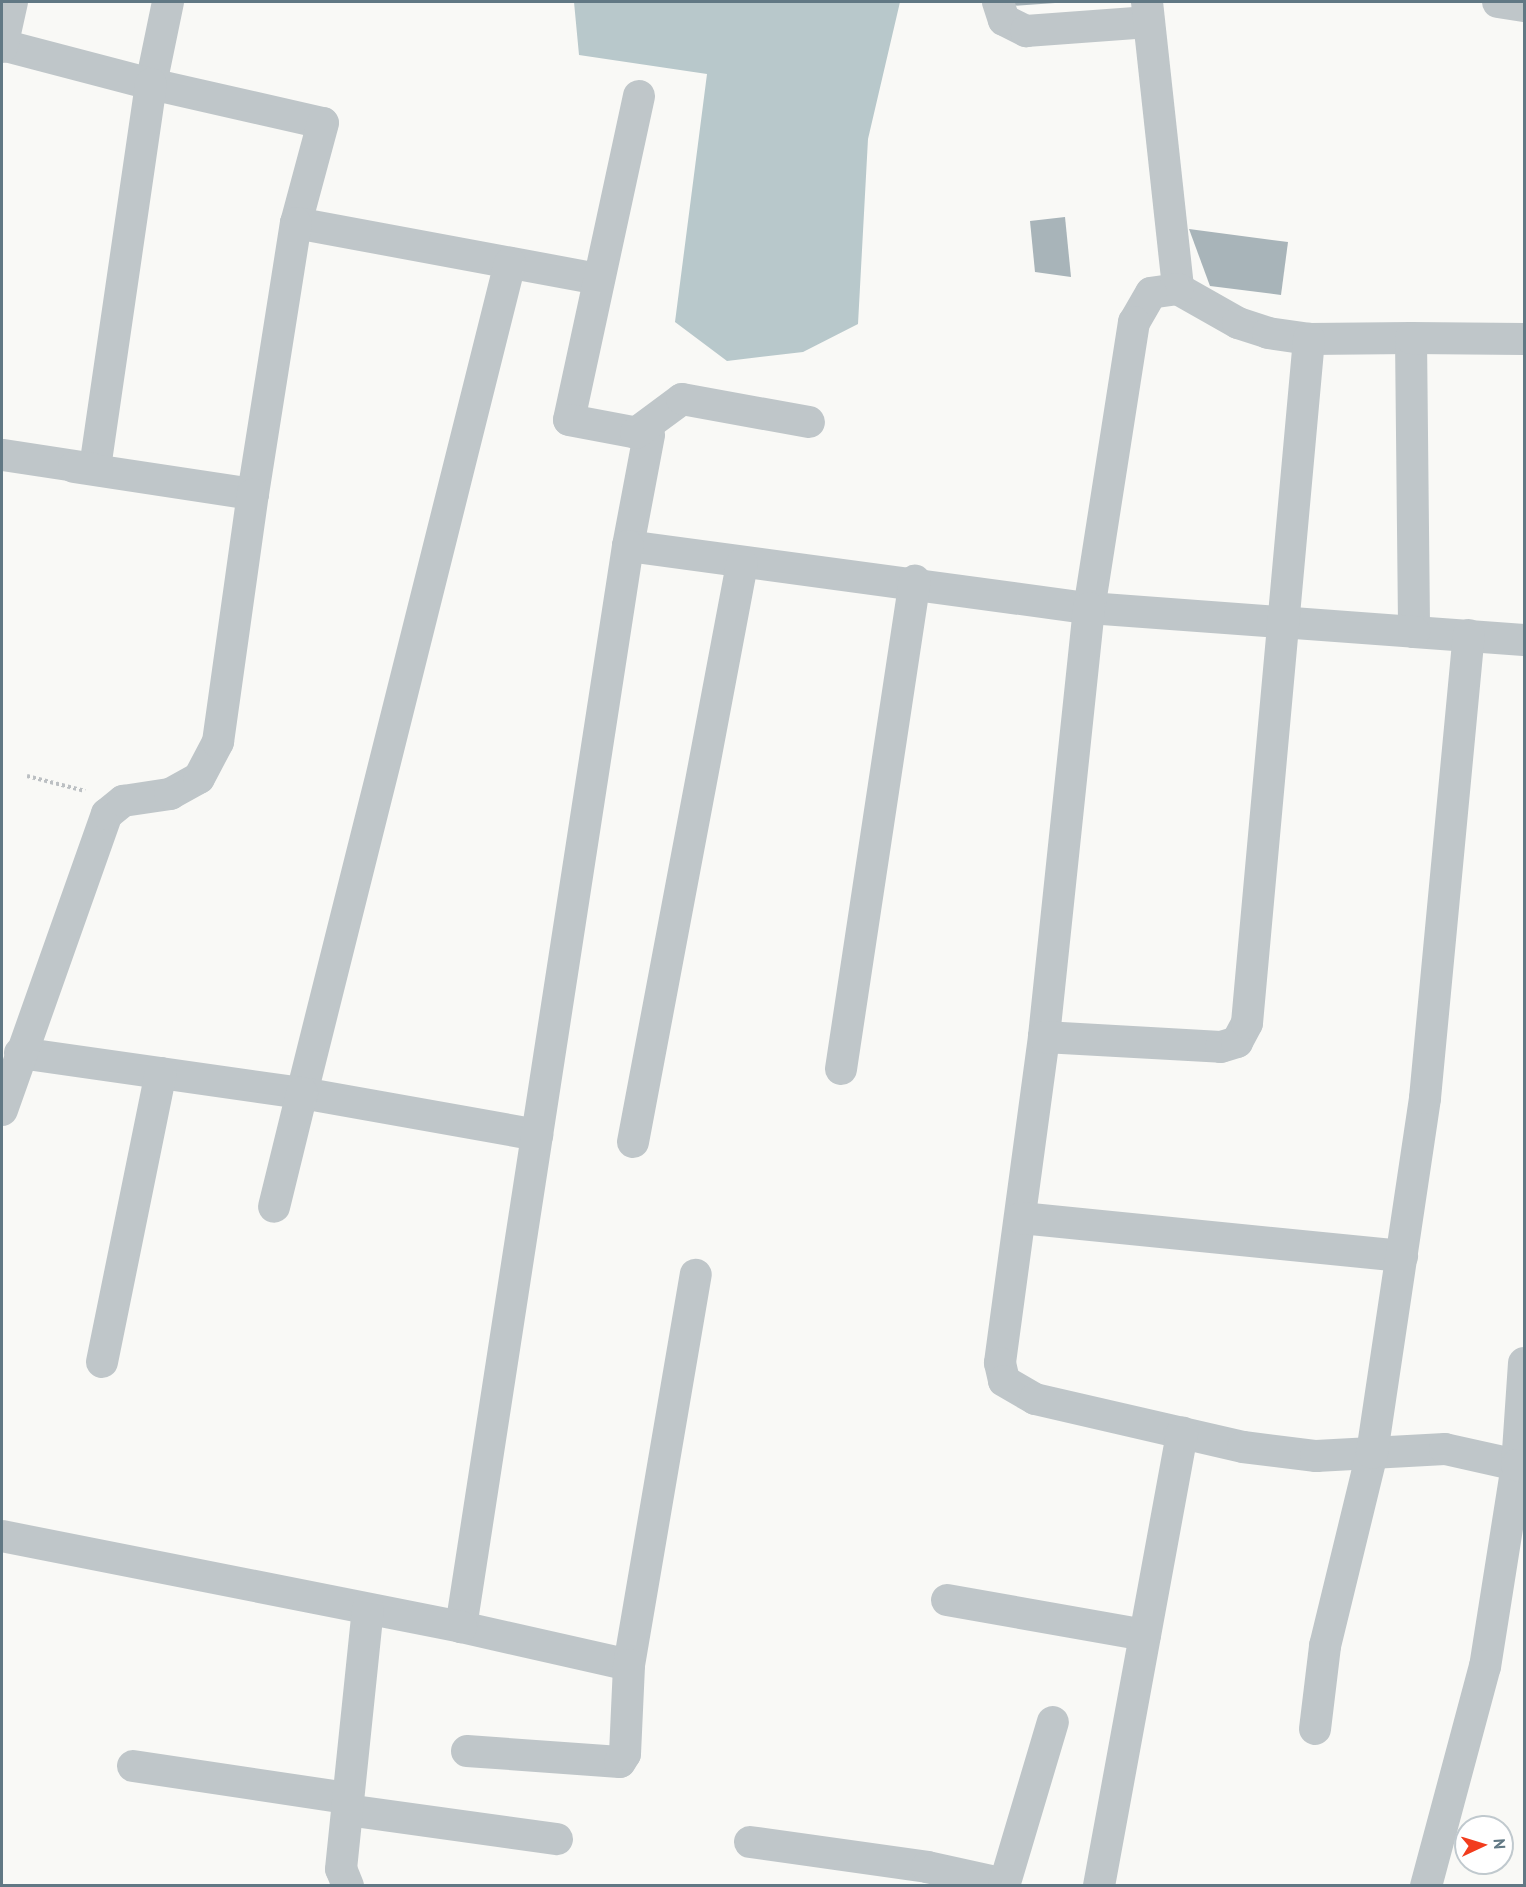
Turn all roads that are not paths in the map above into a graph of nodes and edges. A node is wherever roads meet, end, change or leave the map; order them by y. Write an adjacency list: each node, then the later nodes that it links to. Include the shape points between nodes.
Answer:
1 (12, 2): 7 (street)
2 (168, 2): 8 (street)
3 (998, 2): 6 (street, via 1004,20 1026,31)
4 (1498, 2): 5 (street)
5 (1524, 6)
6 (1148, 12): 13 (street)
7 (2, 46): 8 (street)
8 (151, 84): 10 (street, via 323,123); 20 (street, via 95,469)
9 (639, 96): 12 (street)
10 (296, 223): 11 (street); 21 (street)
11 (510, 263): 12 (street); 34 (street)
12 (599, 279): 18 (street, via 569,420)
13 (1178, 289): 15 (street, via 1238,323); 25 (street, via 1151,293 1134,322)
14 (1411, 338): 15 (street); 16 (street); 27 (street)
15 (1309, 339): 26 (street)
16 (1524, 339)
17 (809, 422): 18 (street, via 682,399)
18 (636, 432): 22 (street, via 649,435)
19 (2, 455): 20 (street)
20 (73, 467): 21 (street)
21 (253, 494): 31 (street, via 218,742 199,778 170,794 123,801 107,813)
22 (628, 546): 23 (street); 36 (street)
23 (742, 564): 24 (street); 37 (street)
24 (915, 581): 25 (street); 32 (street)
25 (1089, 608): 26 (street); 30 (street)
26 (1280, 620): 27 (street); 30 (street, via 1253,999 1238,1042 1197,1047)
27 (1414, 632): 28 (street)
28 (1469, 634): 29 (street); 40 (street, via 1425,1098)
29 (1524, 640)
30 (1044, 1037): 39 (street)
31 (20, 1053): 33 (street); 35 (street)
32 (841, 1069)
33 (161, 1073): 34 (street); 42 (street)
34 (302, 1093): 36 (street); 38 (street)
35 (2, 1110)
36 (537, 1135): 50 (street)
37 (633, 1142)
38 (274, 1207)
39 (1021, 1218): 40 (street); 44 (street, via 1000,1363 1004,1381 1035,1400)
40 (1402, 1256): 45 (street)
41 (696, 1275): 52 (street)
42 (102, 1362)
43 (1524, 1363): 46 (street)
44 (1182, 1433): 45 (street, via 1284,1453); 51 (street)
45 (1372, 1453): 46 (street, via 1445,1449); 54 (street, via 1325,1646)
46 (1521, 1466): 63 (street, via 1485,1666)
47 (2, 1536): 49 (street)
48 (947, 1600): 51 (street)
49 (368, 1609): 50 (street); 57 (street)
50 (461, 1627): 52 (street)
51 (1144, 1635): 62 (street)
52 (629, 1665): 55 (street, via 620,1762)
53 (1053, 1722): 60 (street)
54 (1315, 1729)
55 (467, 1751)
56 (134, 1766): 57 (street)
57 (347, 1804): 58 (street); 61 (street, via 341,1869)
58 (557, 1839)
59 (750, 1842): 60 (street, via 927,1867)
60 (1004, 1885)
61 (348, 1886)
62 (1099, 1886)
63 (1426, 1886)

